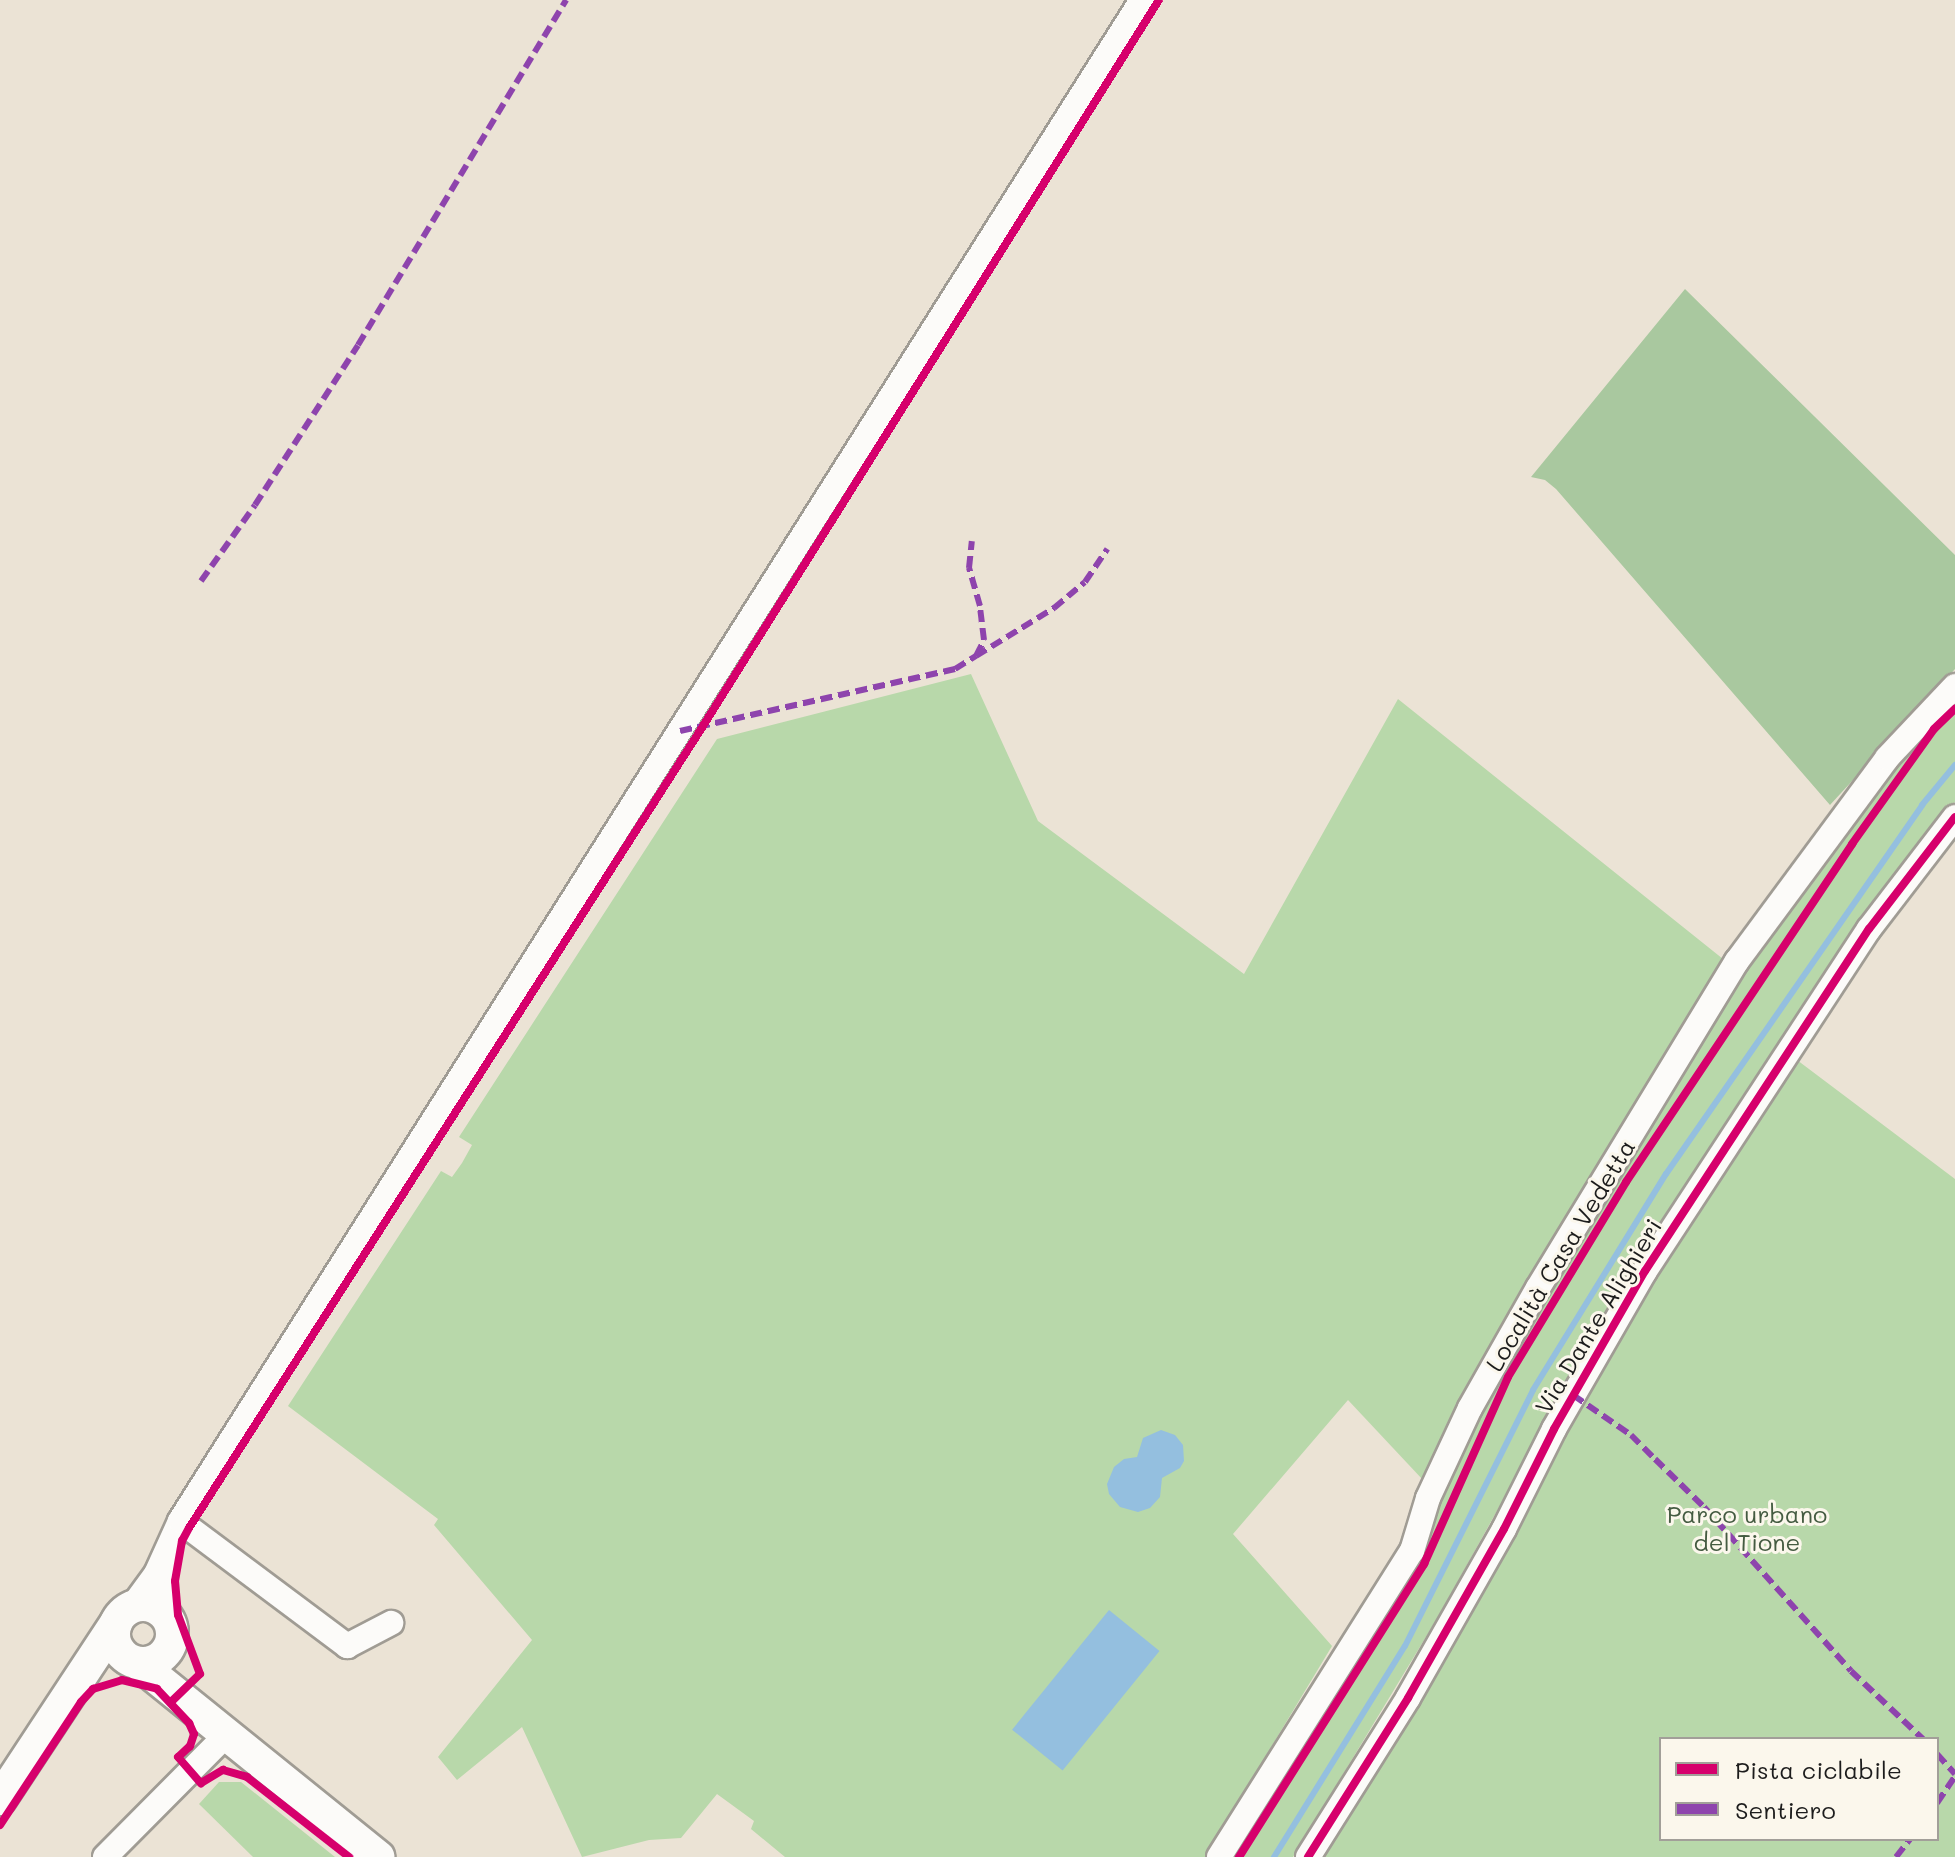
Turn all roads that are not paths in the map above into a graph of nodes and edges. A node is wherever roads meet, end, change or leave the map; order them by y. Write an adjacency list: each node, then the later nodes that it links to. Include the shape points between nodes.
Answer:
1 (1142, 0): 4 (street)
2 (1955, 686): 14 (street, Località Casa Vedetta, via 1887,758 1737,961 1470,1408 1428,1498 1412,1551)
3 (1955, 817): 15 (street, Via Dante Alighieri, via 1869,929 1645,1271 1408,1698)
4 (176, 1527): 5 (street, via 156,1574); 6 (street, via 347,1646); 7 (street, via 163,1594)
5 (124, 1616): 7 (main road, via 148,1606); 8 (main road, via 117,1648); 9 (main road)
6 (391, 1623)
7 (170, 1629): 8 (main road, via 164,1654 148,1663); 10 (main road, via 199,1696)
8 (134, 1661): 9 (main road, via 112,1658); 10 (main road)
9 (70, 1692): 11 (main road)
10 (226, 1735): 12 (street); 13 (main road)
11 (0, 1799)
12 (105, 1857)
13 (378, 1857)
14 (1219, 1857)
15 (1308, 1857)

